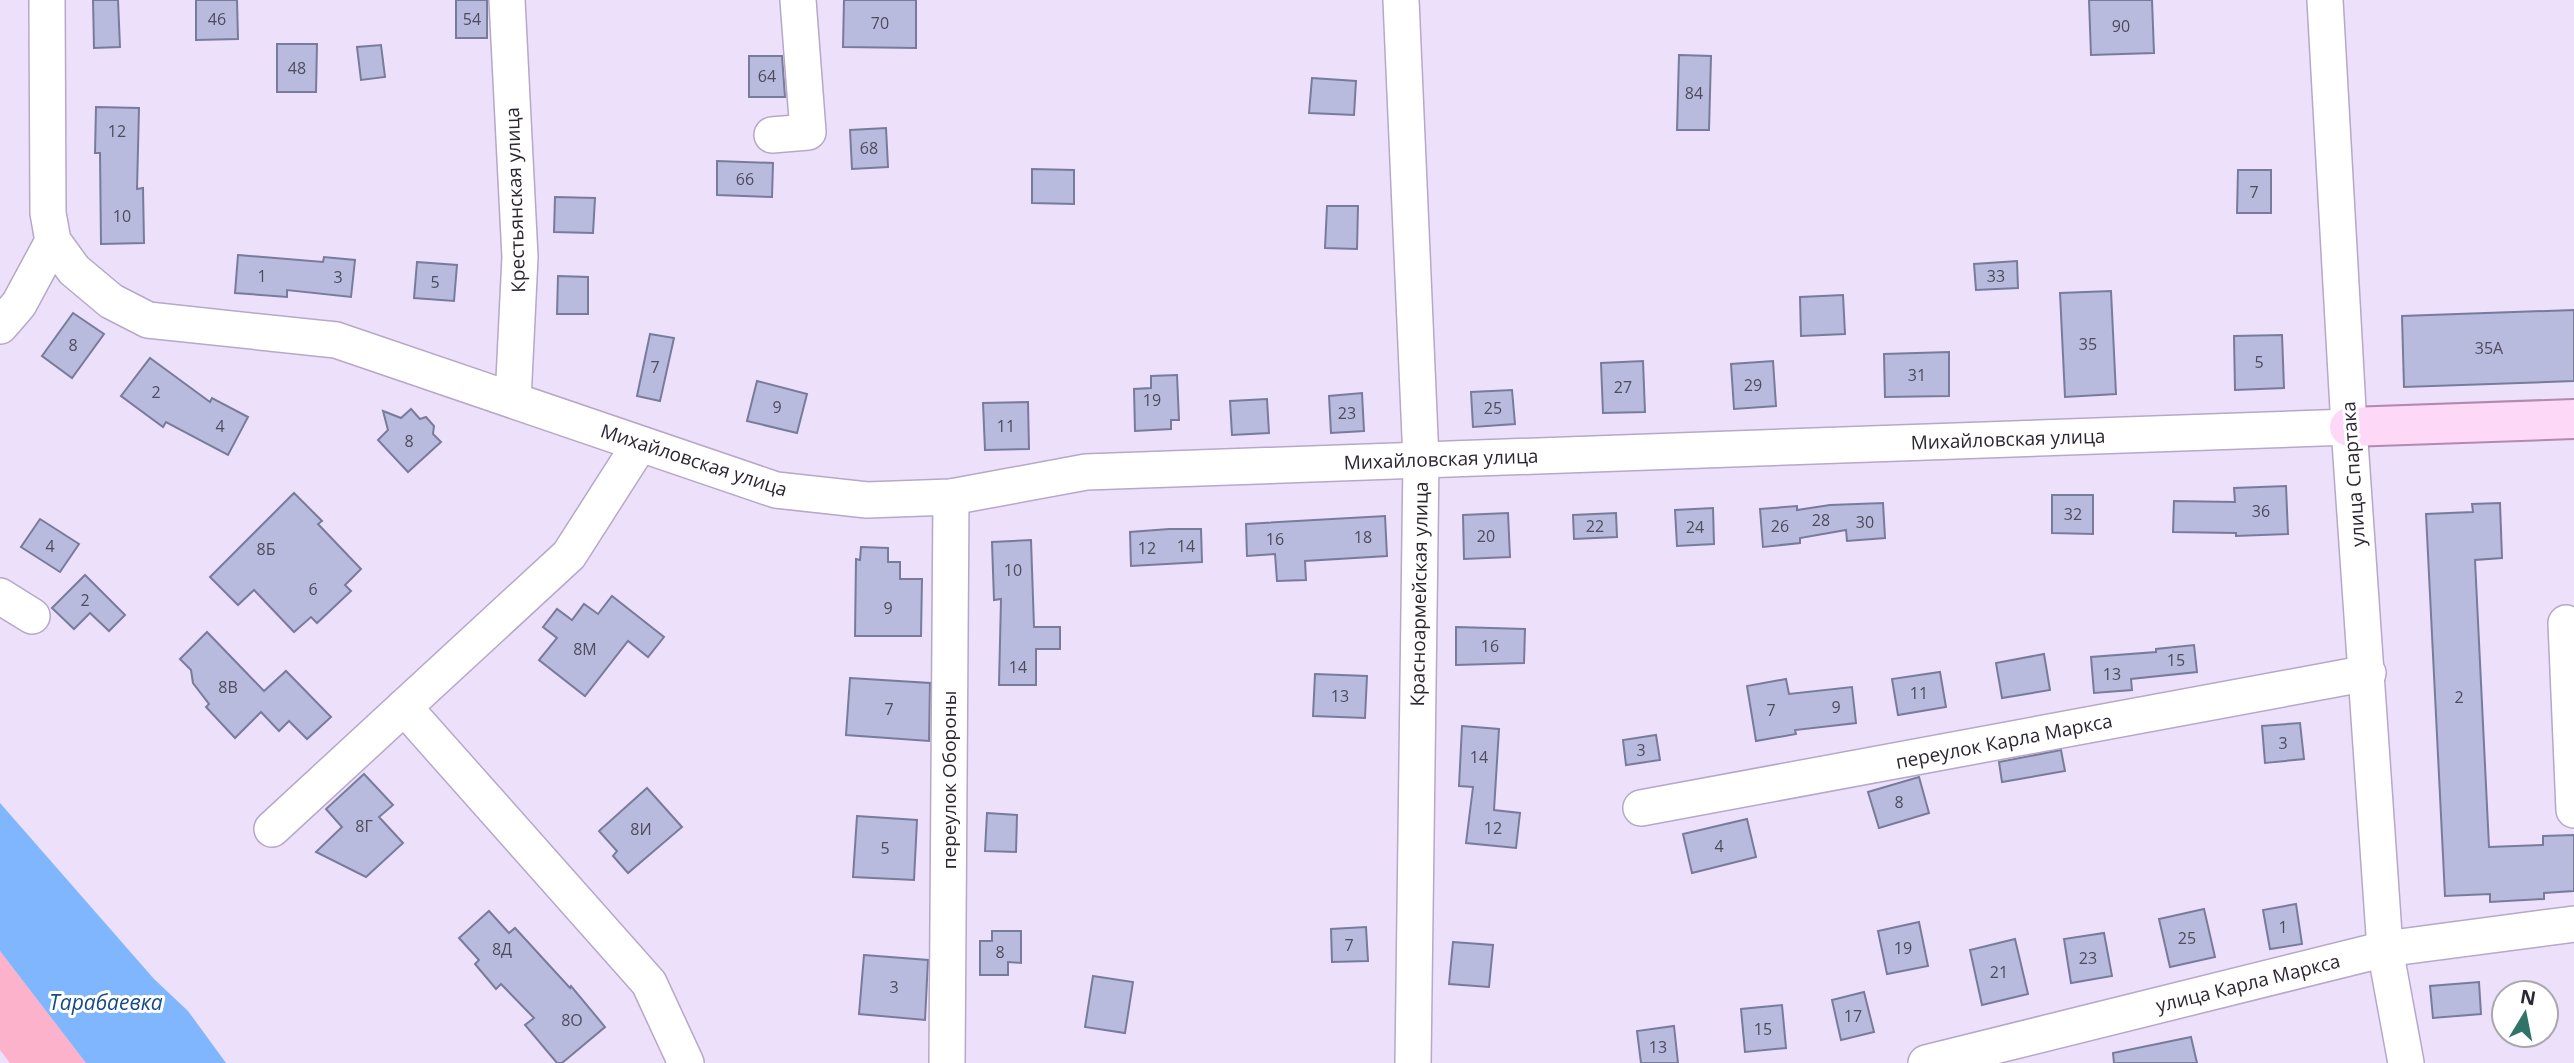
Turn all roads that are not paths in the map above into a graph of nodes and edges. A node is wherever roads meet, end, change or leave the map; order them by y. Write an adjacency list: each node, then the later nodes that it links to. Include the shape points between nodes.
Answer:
1 (47, 0): 7 (street, via 48,212)
2 (507, 0): 9 (street, Крестьянская улица, via 520,257)
3 (798, 0): 6 (street, via 807,132)
4 (1401, 0): 13 (street, Красноармейская улица)
5 (2325, 0): 11 (street, улица Спартака)
6 (772, 135)
7 (53, 241): 8 (street, via 19,303); 9 (street, Михайловская улица, via 74,270 102,294 148,320 336,340)
8 (0, 326)
9 (513, 400): 12 (street, Михайловская улица)
10 (2574, 419): 11 (main road, Михайловская улица)
11 (2349, 427): 13 (street, Михайловская улица); 18 (street, улица Спартака)
12 (640, 444): 14 (street, Михайловская улица, via 776,490 867,500); 19 (street, via 569,555)
13 (1421, 460): 14 (street, Михайловская улица, via 1086,472); 27 (street, Красноармейская улица)
14 (951, 497): 26 (street, переулок Обороны)
15 (0, 596): 16 (street)
16 (32, 616)
17 (2566, 623): 21 (street)
18 (2368, 673): 20 (street, переулок Карла Маркса); 24 (street, улица Спартака)
19 (404, 707): 22 (street); 25 (street, via 649,983)
20 (1641, 808)
21 (2574, 810)
22 (272, 829)
23 (2574, 923): 24 (street, улица Карла Маркса)
24 (2385, 948): 28 (street, улица Карла Маркса); 29 (street, улица Спартака)
25 (686, 1063)
26 (947, 1063)
27 (1413, 1063)
28 (1926, 1063)
29 (2406, 1063)

